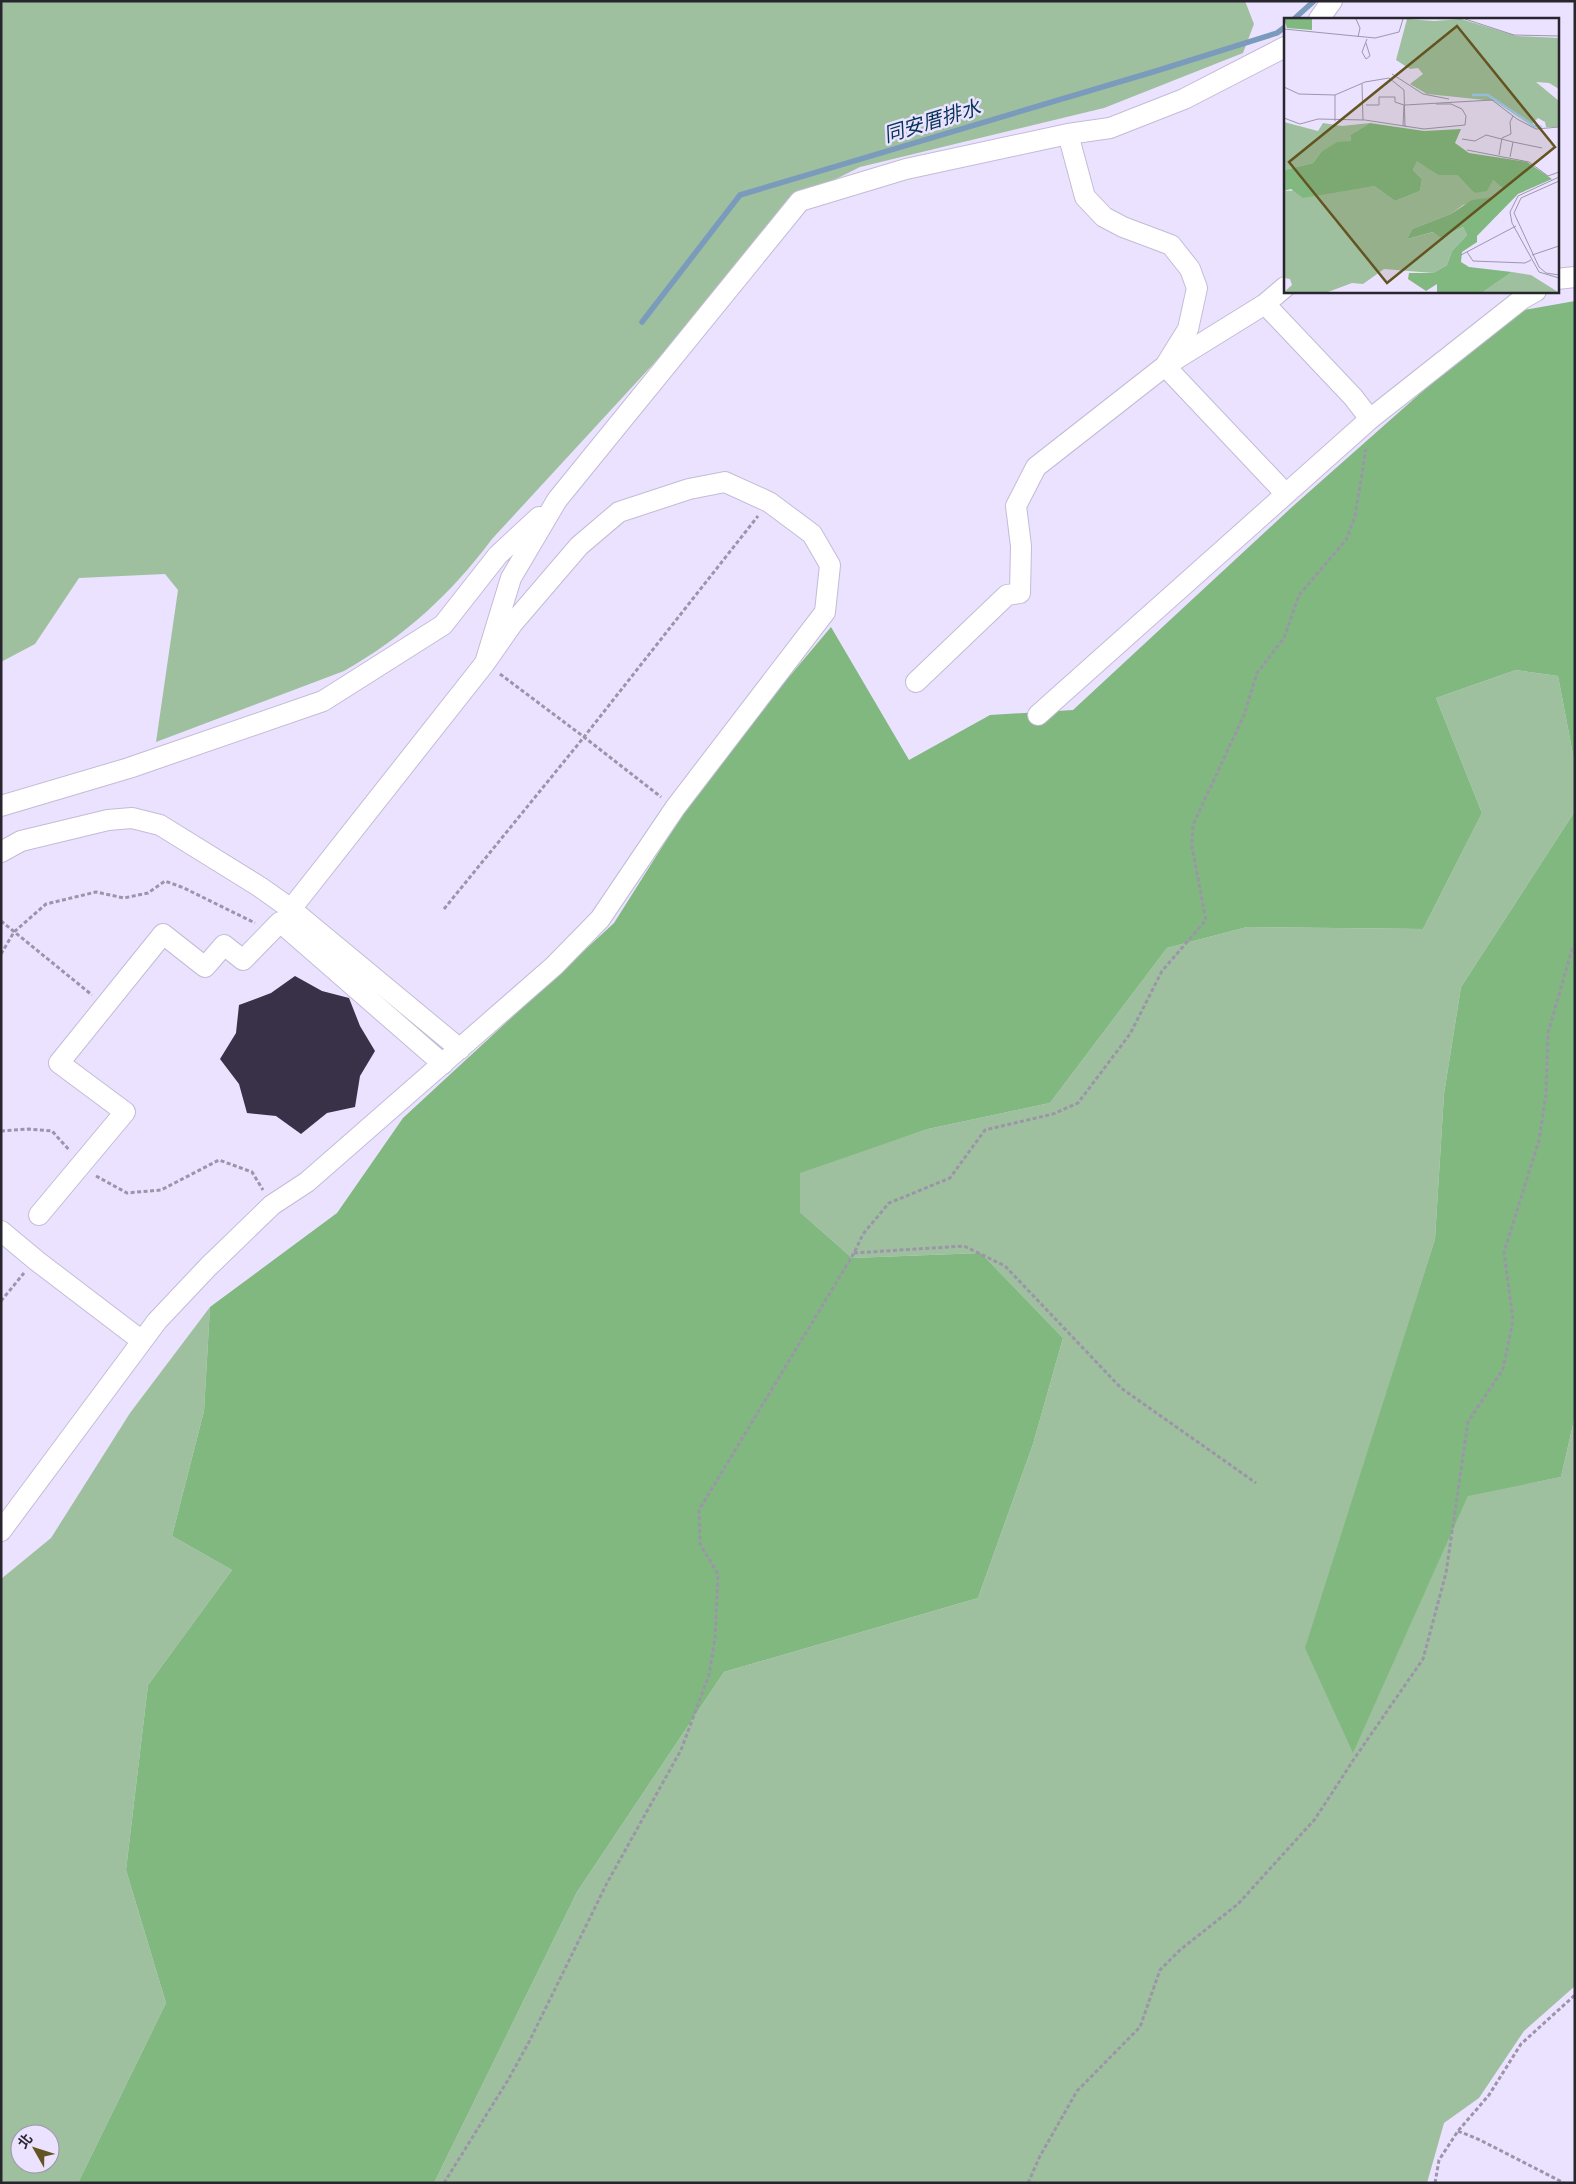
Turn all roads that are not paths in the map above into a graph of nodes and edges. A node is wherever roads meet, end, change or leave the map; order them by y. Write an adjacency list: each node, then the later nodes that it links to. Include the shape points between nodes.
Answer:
1 (1332, 1): 2 (street)
2 (1320, 18)
3 (1284, 48): 4 (street, via 1184,99 1110,128)
4 (1068, 134): 10 (street, via 1085,197 1104,217 1171,245 1190,269 1197,288 1188,329); 13 (street, via 906,169 800,201)
5 (1575, 277): 6 (street)
6 (1558, 279)
7 (1284, 288): 9 (street)
8 (1534, 292): 11 (street)
9 (1265, 304): 10 (street); 11 (street)
10 (1165, 366): 12 (street); 15 (street, via 1036,467 1016,506 1021,546 1020,593 1007,595)
11 (1370, 419): 12 (street)
12 (1285, 494): 16 (street)
13 (557, 500): 14 (street, via 510,578); 17 (street, via 498,555 443,625 323,701 128,768)
14 (485, 663): 19 (street); 20 (street, via 579,546 619,512 689,489 725,482 769,502 812,534 830,565 825,612 675,808 600,919 554,966)
15 (916, 682)
16 (1038, 715)
17 (1, 806)
18 (1, 852): 19 (street, via 21,842 108,820 132,818 160,825 260,887)
19 (286, 916): 20 (street); 21 (street); 22 (street, via 243,960 224,945 205,967 163,934 104,1005 59,1063 125,1112)
20 (460, 1049): 21 (street)
21 (442, 1064): 24 (street, via 307,1182 272,1206 202,1273 157,1320)
22 (39, 1215)
23 (1, 1231): 24 (street)
24 (142, 1341): 25 (street)
25 (1, 1531)

